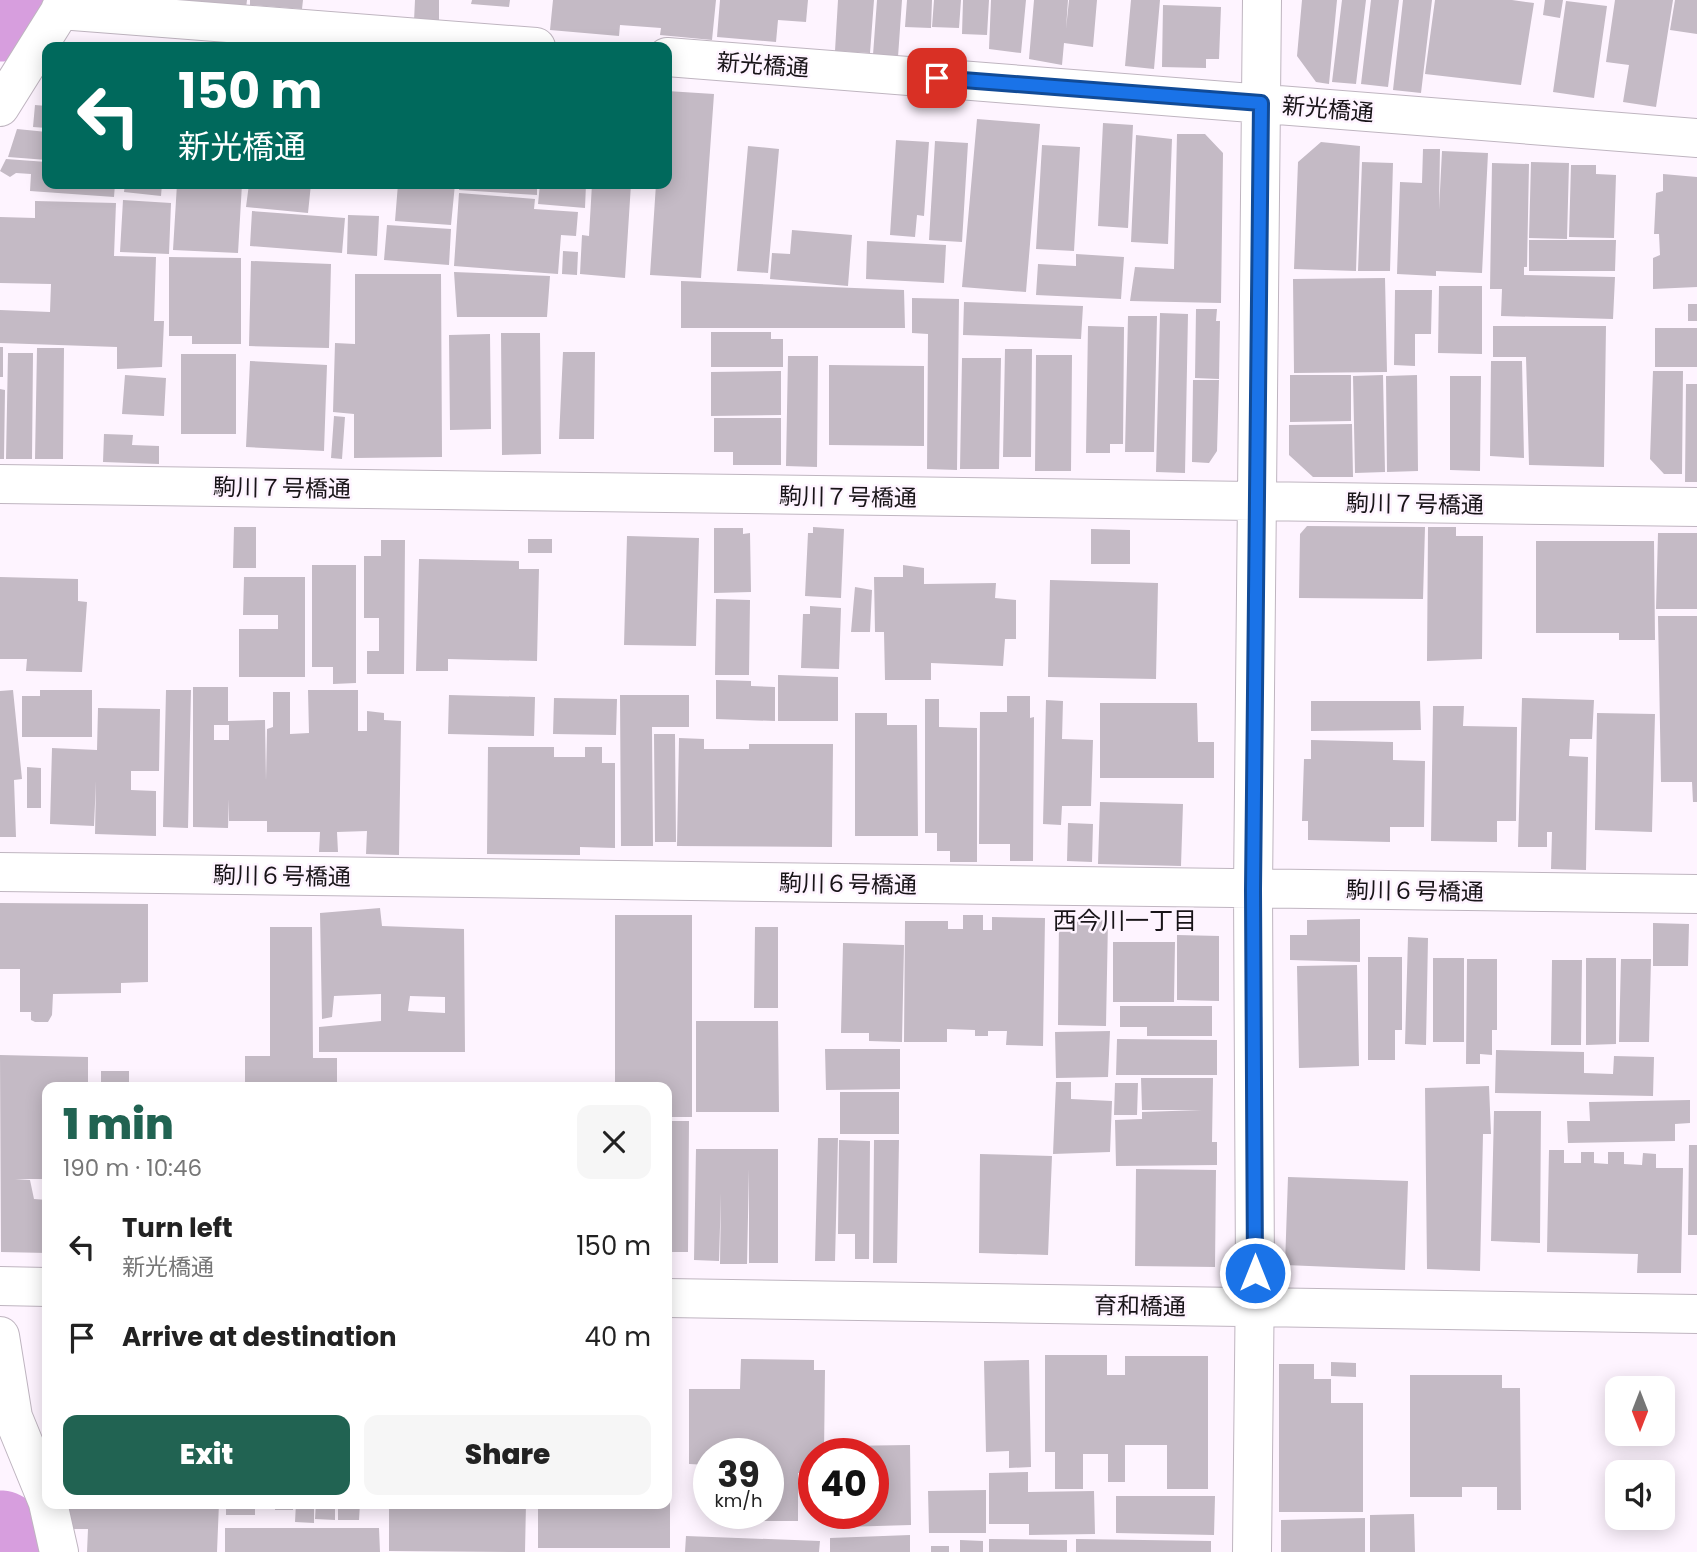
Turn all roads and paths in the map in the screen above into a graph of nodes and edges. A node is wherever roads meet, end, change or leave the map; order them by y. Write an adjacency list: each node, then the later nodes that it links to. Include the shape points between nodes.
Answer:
1 (1262, 0): 5 (street)
2 (63, 5): 3 (street); 6 (street)
3 (480, 42)
4 (672, 57): 5 (street, 新光橋通)
5 (1261, 103): 7 (street, 新光橋通); 9 (street)
6 (0, 107)
7 (1697, 138)
8 (0, 484): 9 (street, 駒川７号橋通)
9 (1258, 502): 10 (street, 駒川７号橋通); 12 (street)
10 (1697, 507)
11 (0, 872): 12 (street, 駒川６号橋通)
12 (1253, 890): 13 (street, 駒川６号橋通); 17 (street)
13 (1697, 894)
14 (0, 1286): 15 (street)
15 (42, 1287)
16 (672, 1298): 17 (street, 育和橋通)
17 (1254, 1308): 18 (street, 育和橋通); 23 (street)
18 (1697, 1314)
19 (0, 1336): 20 (street, via 13,1417)
20 (42, 1487)
21 (50, 1509): 22 (street)
22 (59, 1552)
23 (1252, 1552)

